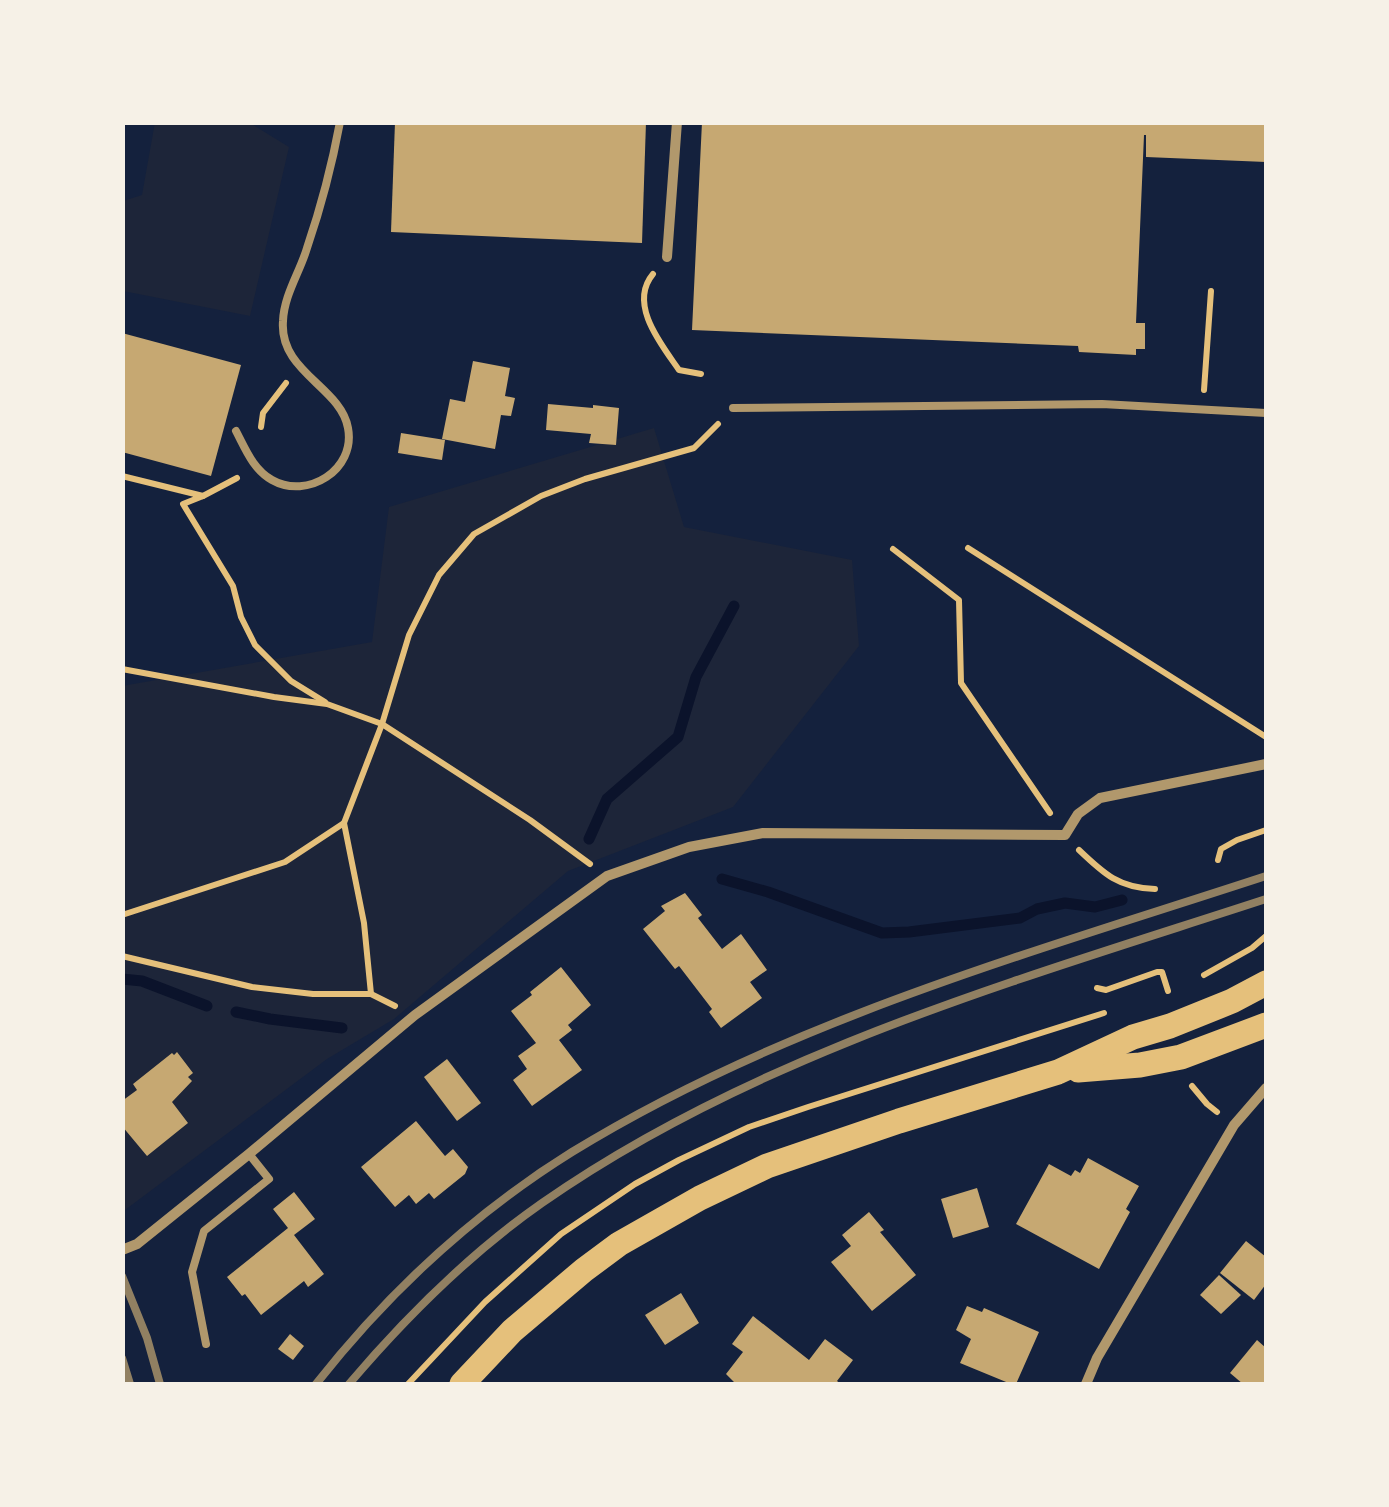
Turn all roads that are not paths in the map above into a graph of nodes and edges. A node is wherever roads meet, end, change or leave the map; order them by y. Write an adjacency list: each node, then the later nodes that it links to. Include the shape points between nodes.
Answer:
1 (340, 122): 6 (lane, via 283,320 289,354 348,424 348,450 331,475 315,484 284,486 256,468)
2 (677, 122): 3 (street)
3 (667, 257)
4 (732, 408): 5 (lane, via 1102,404)
5 (1266, 413)
6 (236, 431)
7 (1266, 764): 12 (street, via 1100,798 1065,835 763,833 689,846 608,876 415,1015)
8 (1266, 983): 10 (main road)
9 (1266, 1025): 10 (main road, via 1181,1058)
10 (1058, 1072): 15 (main road, via 768,1166 700,1198 584,1270)
11 (1266, 1088): 16 (street, via 1234,1125)
12 (249, 1154): 13 (street); 14 (lane, via 269,1179 204,1231 192,1272)
13 (122, 1250)
14 (206, 1344)
15 (462, 1384)
16 (1086, 1384)

